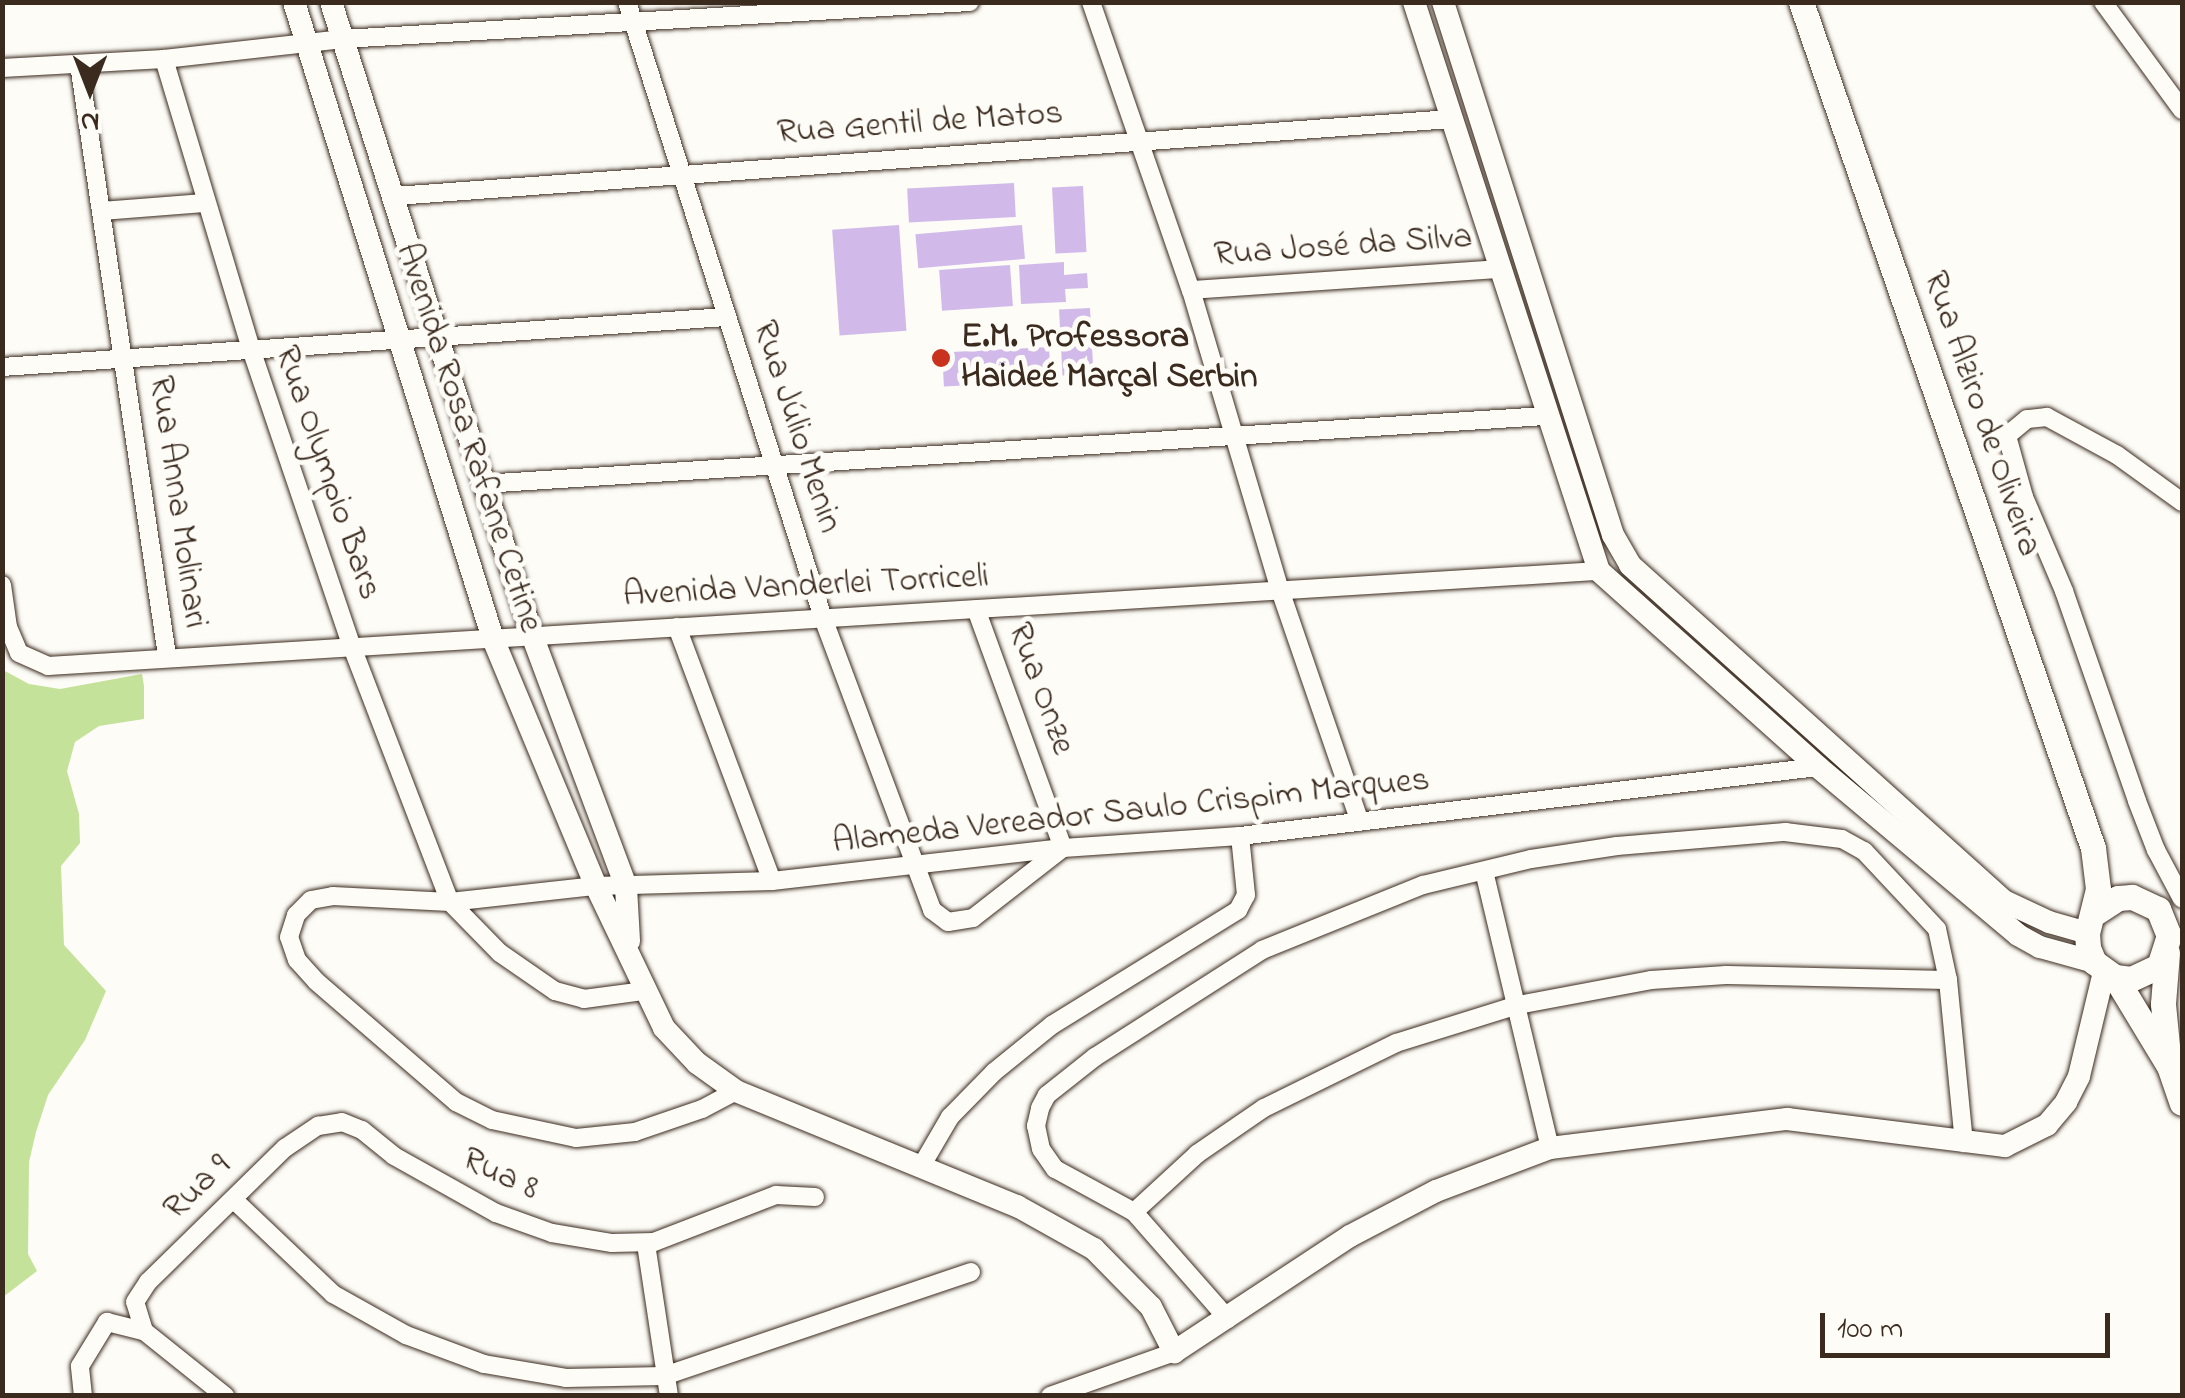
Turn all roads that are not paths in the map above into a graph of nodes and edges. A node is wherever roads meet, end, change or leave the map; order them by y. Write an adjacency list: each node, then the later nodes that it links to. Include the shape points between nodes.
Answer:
1 (294, 2): 12 (street, Avenida Rosa Rafane Cetine)
2 (331, 2): 11 (street, Avenida Rosa Rafane Cetine)
3 (628, 2): 10 (street, Rua Júlio Menin)
4 (970, 2): 10 (street)
5 (1091, 2): 18 (street)
6 (1414, 2): 17 (street)
7 (1443, 2): 36 (street, via 1613,535)
8 (1801, 2): 51 (main road, Rua Alziro de Oliveira)
9 (2103, 2): 16 (street)
10 (634, 24): 11 (street); 19 (street, Rua Júlio Menin)
11 (343, 39): 12 (street); 20 (street, Avenida Rosa Rafane Cetine)
12 (306, 44): 13 (street); 27 (street, Avenida Rosa Rafane Cetine)
13 (164, 59): 14 (street); 21 (street, Rua Olympio Bars)
14 (79, 64): 15 (street); 22 (street, Rua Anna Molinari)
15 (2, 68)
16 (2182, 110)
17 (1451, 120): 18 (street, Rua Gentil de Matos); 23 (street)
18 (1141, 141): 19 (street, Rua Gentil de Matos); 24 (street)
19 (681, 173): 20 (street, Rua Gentil de Matos); 25 (street, Rua Júlio Menin)
20 (394, 196): 26 (street, Avenida Rosa Rafane Cetine)
21 (206, 203): 22 (street); 28 (street, Rua Olympio Bars)
22 (100, 211): 29 (street, Rua Anna Molinari)
23 (1499, 269): 24 (street, Rua José da Silva); 31 (street)
24 (1191, 290): 32 (street)
25 (727, 318): 26 (street); 33 (street, Rua Júlio Menin)
26 (437, 338): 27 (street); 34 (street, Avenida Rosa Rafane Cetine)
27 (399, 340): 28 (street); 44 (street, Avenida Rosa Rafane Cetine)
28 (250, 350): 29 (street); 45 (street, Rua Olympio Bars)
29 (124, 357): 30 (street); 46 (street, Rua Anna Molinari)
30 (2, 367)
31 (1546, 416): 32 (street); 37 (street)
32 (1238, 436): 33 (street); 39 (street)
33 (774, 467): 34 (street); 41 (street, Rua Júlio Menin)
34 (482, 484): 43 (street, Avenida Rosa Rafane Cetine)
35 (2182, 502): 57 (street, via 2117,455 2046,417 2027,419 2008,436 2024,497 2137,800)
36 (1630, 565): 37 (street); 60 (street, via 2004,901 2050,922)
37 (1599, 571): 39 (street, Avenida Vanderlei Torriceli); 47 (street)
38 (2, 585): 46 (street, Avenida Vanderlei Torriceli, via 19,653 48,666)
39 (1280, 590): 40 (street, Avenida Vanderlei Torriceli); 48 (street)
40 (976, 609): 41 (street, Avenida Vanderlei Torriceli); 50 (street, Rua Onze)
41 (823, 618): 42 (street, Avenida Vanderlei Torriceli); 52 (street, Rua Júlio Menin)
42 (676, 628): 43 (street, Avenida Vanderlei Torriceli); 54 (street)
43 (532, 636): 44 (street, Avenida Vanderlei Torriceli); 56 (street, Avenida Rosa Rafane Cetine)
44 (493, 639): 45 (street, Avenida Vanderlei Torriceli); 55 (street, Avenida Rosa Rafane Cetine)
45 (352, 647): 46 (street, Avenida Vanderlei Torriceli); 59 (street, Rua Olympio Bars)
46 (167, 656)
47 (1818, 767): 48 (street, Alameda Vereador Saulo Crispim Marques); 63 (street, via 2018,935)
48 (1360, 822): 49 (street, Alameda Vereador Saulo Crispim Marques)
49 (1240, 836): 50 (street, Alameda Vereador Saulo Crispim Marques); 73 (street, via 1246,895 1238,910 1052,1026 994,1072 950,1116)
50 (1063, 848): 52 (street, Alameda Vereador Saulo Crispim Marques); 52 (street, Rua Júlio Menin, via 962,922 948,922 932,910)
51 (2093, 848): 58 (main road, Rua Alziro de Oliveira); 60 (main road, Rua Alziro de Oliveira, via 2098,882)
52 (915, 866): 54 (street, Alameda Vereador Saulo Crispim Marques)
53 (1484, 870): 64 (street, via 1616,846 1785,832 1827,835 1864,851 1923,910 1936,929); 66 (street); 76 (street, via 1423,885 1262,950 1047,1095 1036,1126 1040,1149 1055,1169)
54 (772, 882): 56 (street, Alameda Vereador Saulo Crispim Marques)
55 (596, 886): 56 (street, Alameda Vereador Saulo Crispim Marques); 59 (street, Alameda Vereador Saulo Crispim Marques); 62 (street, Avenida Rosa Rafane Cetine)
56 (626, 886): 62 (street, Avenida Rosa Rafane Cetine)
57 (2182, 899)
58 (2146, 901): 60 (main road, via 2118,898); 61 (main road, Rua Alziro de Oliveira, via 2158,909)
59 (450, 902): 65 (street, via 500,953 555,991 584,999); 68 (street, Alameda Vereador Saulo Crispim Marques, via 311,900 296,915 289,938 297,960 328,992 456,1102 492,1120 576,1138 636,1132)
60 (2091, 923): 63 (main road, Rua Alziro de Oliveira)
61 (2173, 940): 63 (main road, via 2146,975); 67 (main road, Rua Alziro de Oliveira, via 2163,1004)
62 (630, 953): 65 (street)
63 (2105, 970): 67 (main road, Rua Alziro de Oliveira); 71 (street, via 2079,1076 2066,1102 2047,1125 2005,1146)
64 (1948, 980): 66 (street, via 1726,974 1651,980); 71 (street)
65 (644, 991): 68 (street, via 678,1045)
66 (1518, 1005): 72 (street); 76 (street, via 1396,1043 1264,1108 1197,1154)
67 (2169, 1066): 69 (main road, Rua Alziro de Oliveira)
68 (736, 1091): 73 (street)
69 (2182, 1103)
70 (342, 1122): 75 (street, Rua 9, via 318,1126 285,1148); 77 (street, Rua 8, via 496,1214 552,1233)
71 (1964, 1143): 72 (street, via 1787,1119)
72 (1550, 1148): 79 (street, via 1436,1192 1350,1236)
73 (922, 1165): 81 (street, via 1094,1249 1151,1307)
74 (815, 1197): 77 (street, Rua 8, via 776,1195)
75 (234, 1200): 80 (street, Rua 9, via 148,1282 135,1302); 82 (street, via 332,1294 406,1335 484,1364 566,1378)
76 (1134, 1212): 79 (street)
77 (646, 1244): 82 (street)
78 (970, 1272): 82 (street)
79 (1228, 1319): 81 (street)
80 (144, 1330): 83 (street, via 107,1322 80,1366); 84 (street)
81 (1174, 1352): 86 (street)
82 (664, 1376): 85 (street)
83 (83, 1396)
84 (226, 1396)
85 (668, 1396)
86 (1050, 1396)

